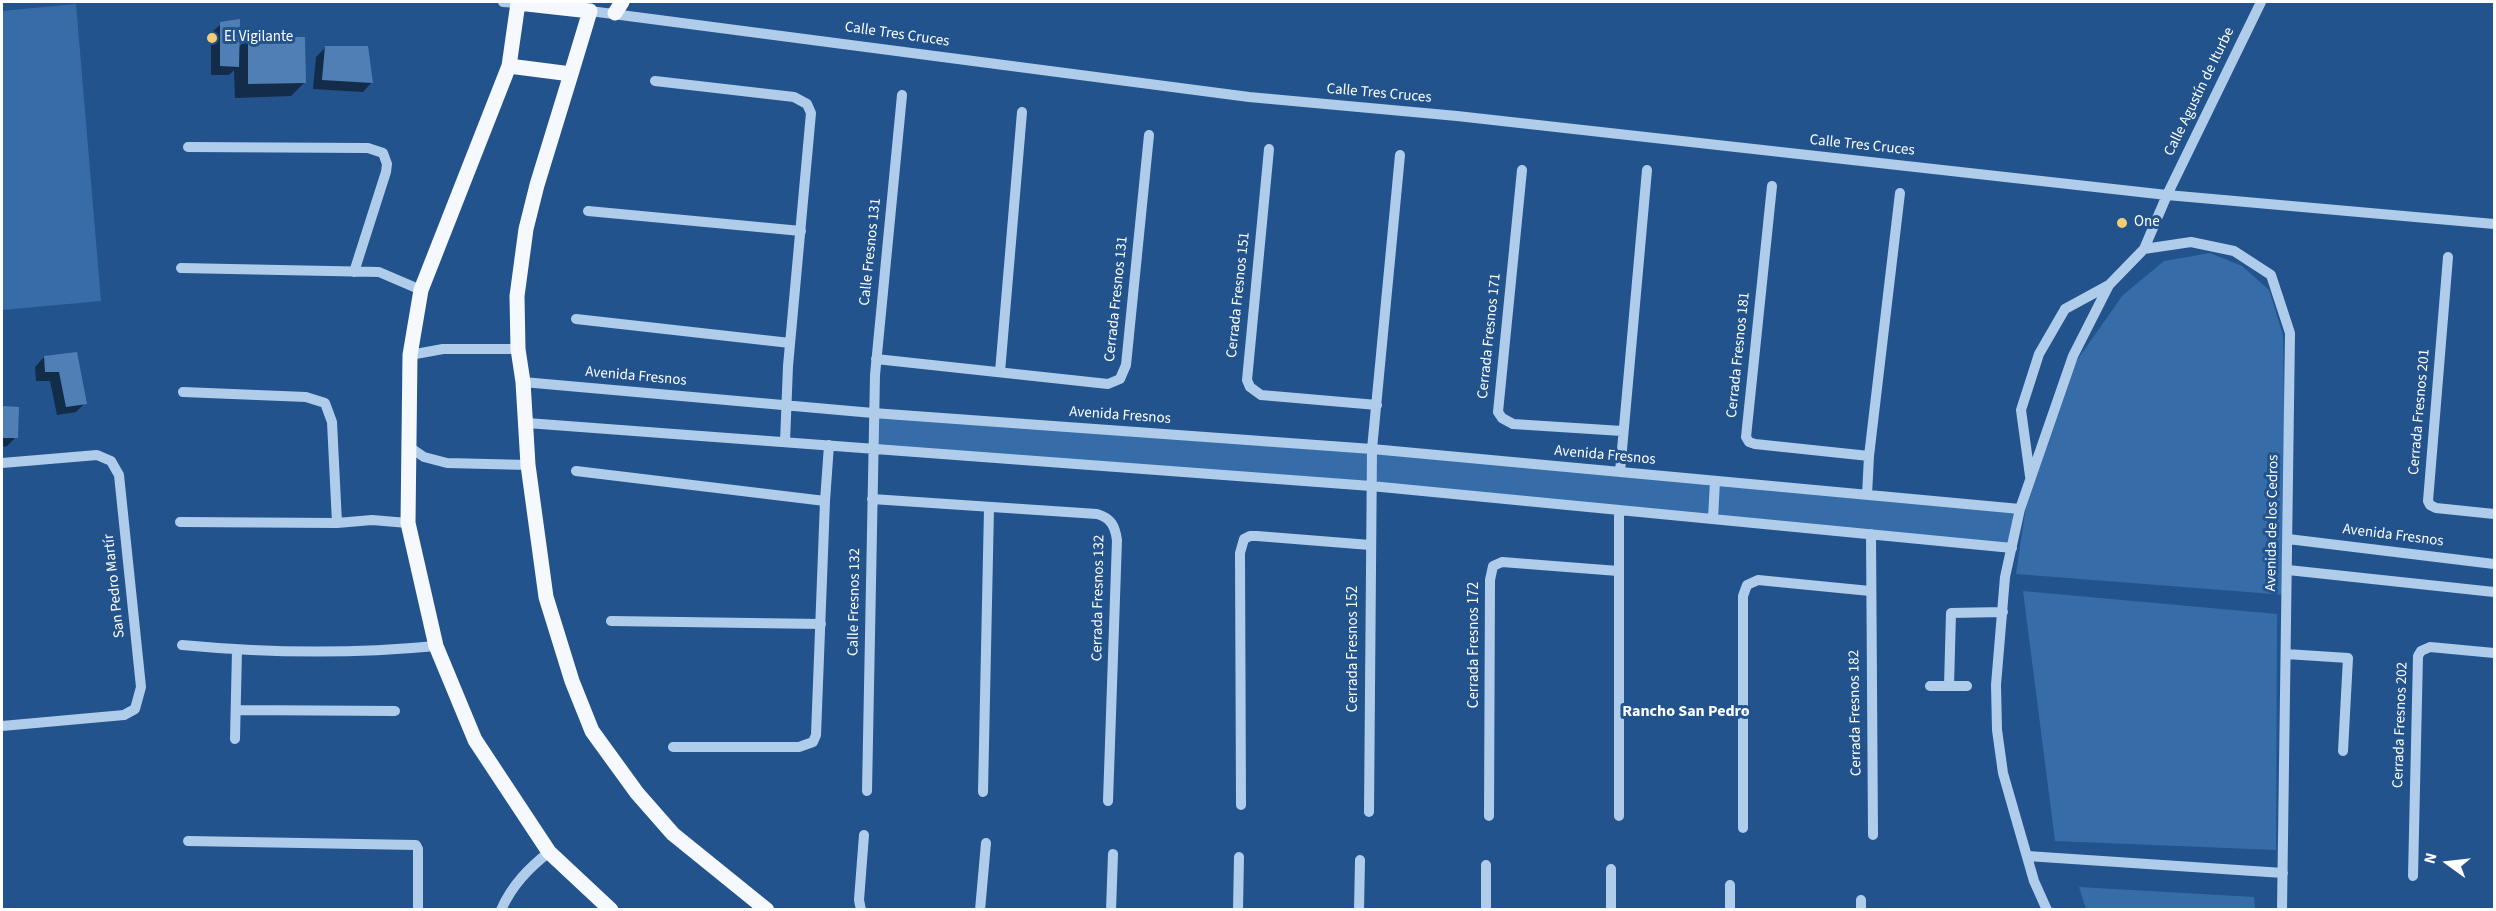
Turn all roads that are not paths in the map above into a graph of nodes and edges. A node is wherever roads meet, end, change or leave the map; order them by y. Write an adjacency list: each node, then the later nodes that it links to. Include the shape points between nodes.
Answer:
1 (510, 2): 4 (main road); 5 (main road)
2 (2261, 2): 18 (street, Calle Agustín de Iturbe)
3 (618, 7): 4 (street, Calle Tres Cruces); 18 (street, Calle Tres Cruces, via 1249,97 1457,116)
4 (590, 11): 6 (main road)
5 (509, 66): 6 (main road); 27 (main road)
6 (571, 74): 30 (main road, via 526,229 517,296)
7 (655, 81): 21 (street, via 794,97 807,104 812,121)
8 (902, 95): 32 (street, Calle Fresnos 131)
9 (1022, 112): 33 (street)
10 (1149, 135): 33 (street, Cerrada Fresnos 131, via 1124,373 1108,384)
11 (188, 147): 25 (street, via 368,148 383,153 386,172)
12 (1269, 149): 37 (street, Cerrada Fresnos 151, via 1247,380 1261,395)
13 (1401, 155): 37 (street)
14 (1522, 170): 40 (street, Cerrada Fresnos 171, via 1498,412 1513,424)
15 (1647, 170): 40 (street)
16 (1772, 186): 46 (street, Cerrada Fresnos 181, via 1746,437 1755,444)
17 (1900, 193): 46 (street)
18 (2167, 195): 20 (street, Calle Tres Cruces); 22 (street)
19 (588, 211): 21 (street)
20 (2494, 224)
21 (801, 231): 29 (street)
22 (2144, 249): 26 (street); 66 (street, Avenida de los Cedros, via 2191,242 2234,251 2271,275 2290,333)
23 (2448, 256): 60 (street, Cerrada Fresnos 201, via 2428,501 2436,508)
24 (181, 268): 25 (street)
25 (354, 272): 27 (street, via 379,272)
26 (2109, 285): 51 (street, via 2073,356); 51 (street, via 2065,309 2039,354 2021,410)
27 (421, 290): 31 (main road)
28 (576, 319): 29 (street)
29 (790, 343): 36 (street)
30 (518, 349): 31 (street, via 478,347); 34 (main road)
31 (410, 355): 43 (main road)
32 (876, 359): 33 (street, Cerrada Fresnos 131); 38 (street, Calle Fresnos 131)
33 (1000, 372)
34 (523, 382): 36 (street, Avenida Fresnos); 39 (main road)
35 (183, 392): 63 (street, via 306,397 325,403 332,422)
36 (787, 405): 38 (street, Avenida Fresnos); 41 (street)
37 (1377, 405): 45 (street)
38 (873, 412): 44 (street, Calle Fresnos 132); 45 (street, Avenida Fresnos)
39 (527, 423): 41 (street); 48 (main road)
40 (1622, 431): 50 (street)
41 (785, 441): 42 (street)
42 (829, 445): 44 (street); 56 (street)
43 (408, 446): 48 (street, via 423,457 447,463); 64 (main road)
44 (872, 449): 53 (street); 55 (street, Calle Fresnos 132)
45 (1372, 449): 50 (street, Avenida Fresnos); 53 (street)
46 (1869, 456): 54 (street)
47 (2, 463): 87 (street, San Pedro Martír, via 97,456 111,461 119,475 141,687 135,709 124,715)
48 (528, 465): 116 (main road, via 546,597 592,731 673,834)
49 (576, 471): 56 (street)
50 (1620, 472): 52 (street, Avenida Fresnos)
51 (2030, 478): 58 (street)
52 (1715, 481): 54 (street, Avenida Fresnos); 61 (street)
53 (1371, 486): 59 (street); 67 (street, Cerrada Fresnos 152)
54 (1868, 495): 58 (street, Avenida Fresnos)
55 (872, 499): 57 (street, Cerrada Fresnos 132); 91 (street, Calle Fresnos 132)
56 (825, 501): 76 (street)
57 (988, 508): 92 (street); 93 (street, Cerrada Fresnos 132, via 1097,514 1111,521 1116,530)
58 (2020, 509): 68 (street)
59 (1619, 510): 61 (street); 71 (street)
60 (2494, 514)
61 (1713, 519): 65 (street)
62 (180, 522): 63 (street)
63 (337, 523): 64 (street)
64 (408, 523): 78 (main road)
65 (1871, 534): 68 (street); 72 (street, Cerrada Fresnos 182)
66 (2288, 539): 69 (street, Avenida Fresnos); 70 (street, Avenida de los Cedros)
67 (1370, 545): 94 (street, via 1257,536 1244,539 1240,553); 95 (street, Cerrada Fresnos 152)
68 (2012, 548): 74 (street)
69 (2494, 564)
70 (2288, 570): 73 (street); 81 (street, Avenida de los Cedros)
71 (1618, 571): 96 (street, Cerrada Fresnos 172, via 1502,562 1493,566); 97 (street)
72 (1870, 591): 98 (street, via 1758,580 1747,585 1743,596); 100 (street, Cerrada Fresnos 182)
73 (2494, 592)
74 (2003, 612): 83 (street, via 1952,613); 105 (street, via 1996,685 1997,729 2003,773)
75 (611, 621): 76 (street)
76 (821, 624): 89 (street, via 818,728 813,742 799,747)
77 (182, 645): 79 (street)
78 (436, 646): 79 (street, via 387,651); 103 (main road, via 475,740)
79 (237, 650): 85 (street)
80 (2494, 653): 111 (street, Cerrada Fresnos 202, via 2430,647 2418,656)
81 (2286, 654): 90 (street, via 2348,658); 110 (street, Avenida de los Cedros)
82 (1930, 686): 83 (street)
83 (1949, 686): 84 (street)
84 (1967, 686)
85 (237, 710): 86 (street); 88 (street)
86 (394, 711)
87 (2, 726)
88 (235, 739)
89 (673, 747)
90 (2343, 750)
91 (867, 791)
92 (983, 792)
93 (1108, 801)
94 (1241, 805)
95 (1369, 812)
96 (1490, 816)
97 (1619, 816)
98 (1743, 828)
99 (864, 835): 117 (street)
100 (1873, 835)
101 (188, 841): 113 (street, via 416,845)
102 (986, 843): 118 (street)
103 (549, 852): 114 (street, via 528,869); 115 (main road)
104 (1113, 854): 119 (street)
105 (2027, 856): 110 (street); 125 (street)
106 (1239, 857): 120 (street)
107 (1360, 860): 121 (street)
108 (1486, 865): 122 (street)
109 (1611, 869): 123 (street)
110 (2283, 873): 126 (street, Avenida de los Cedros)
111 (2413, 876)
112 (1730, 885): 124 (street)
113 (418, 909)
114 (501, 909)
115 (611, 909)
116 (767, 909)
117 (861, 909)
118 (980, 909)
119 (1111, 909)
120 (1238, 909)
121 (1359, 909)
122 (1486, 909)
123 (1611, 909)
124 (1730, 909)
125 (2047, 909)
126 (2282, 909)

